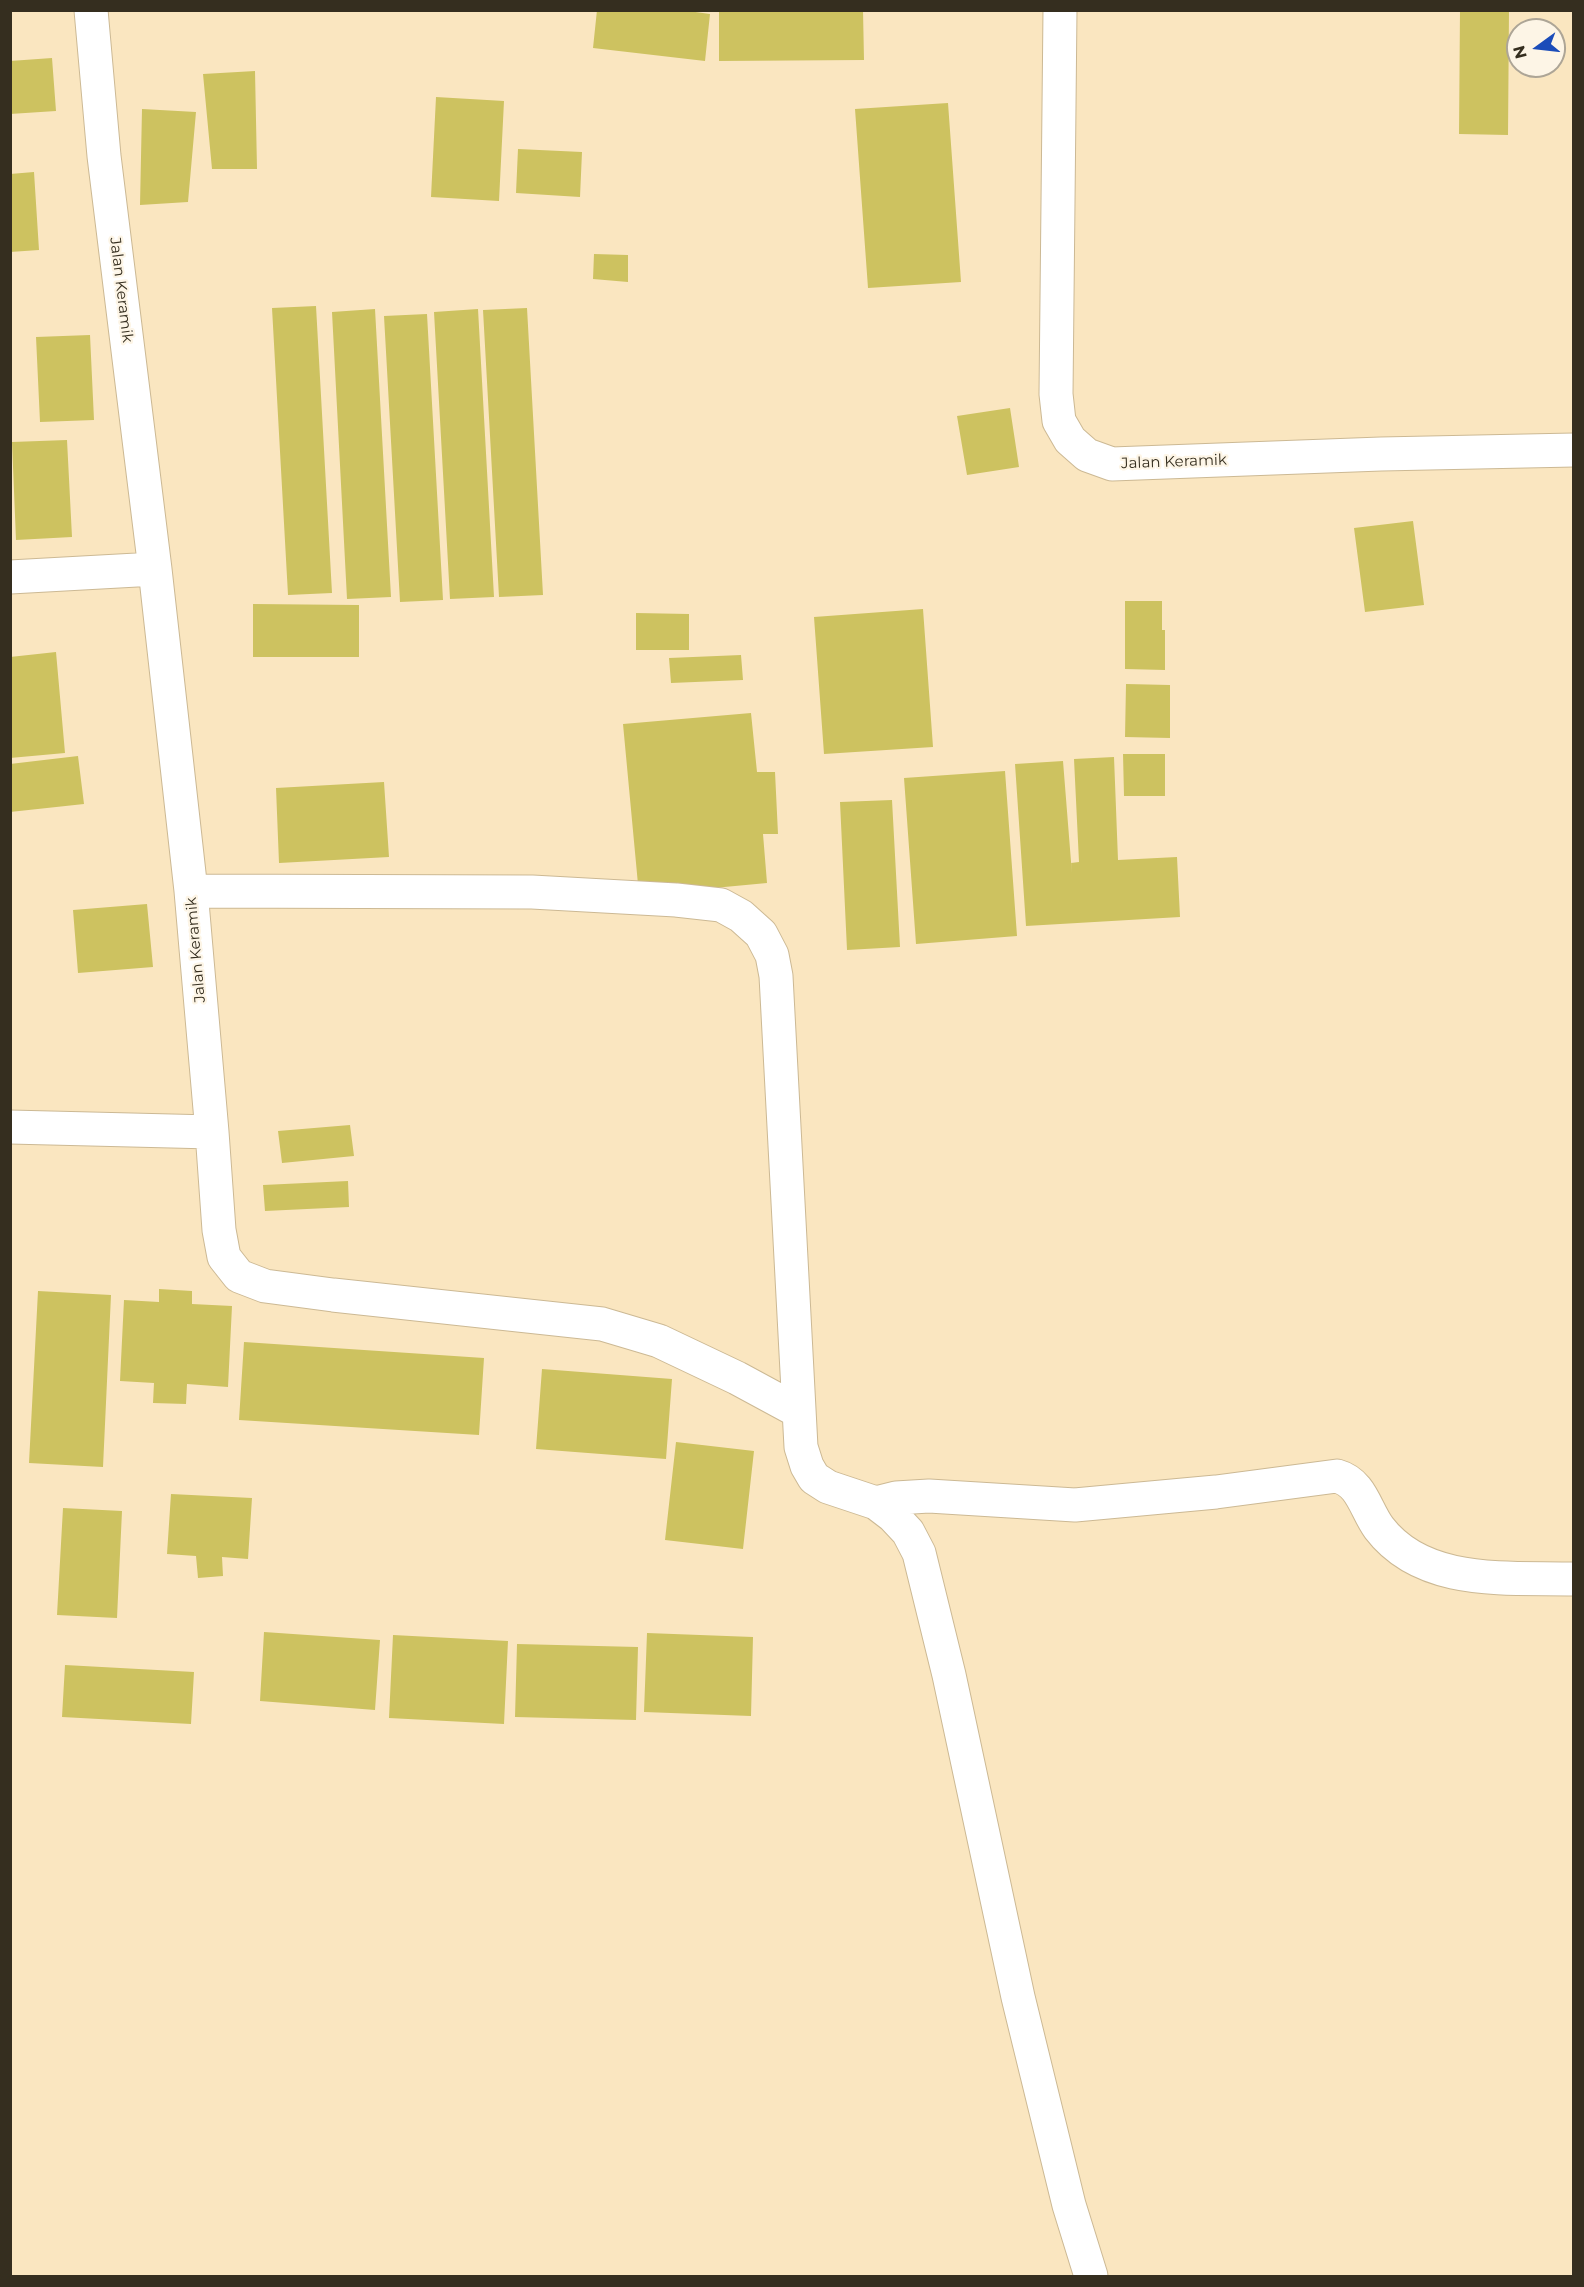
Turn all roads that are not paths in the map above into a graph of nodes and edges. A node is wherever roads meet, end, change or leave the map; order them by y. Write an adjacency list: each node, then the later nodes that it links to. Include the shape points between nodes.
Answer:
1 (90, 10): 4 (street, Jalan Keramik)
2 (1060, 10): 3 (street, Jalan Keramik, via 1056,394 1059,421 1070,440 1087,455 1112,464 1144,464)
3 (1574, 450)
4 (155, 569): 5 (street); 6 (street, Jalan Keramik)
5 (10, 577)
6 (191, 891): 8 (street, Jalan Keramik); 9 (street, via 532,892 687,901 721,905 741,916 761,934 772,955 776,976)
7 (10, 1127): 8 (street)
8 (212, 1132): 9 (street, Jalan Keramik, via 224,1257 239,1276 265,1286 310,1292 602,1324 659,1341)
9 (798, 1411): 10 (street, via 801,1447 814,1478 828,1487)
10 (876, 1503): 11 (street, via 928,1496 1075,1505 1337,1476 1358,1488 1385,1535 1424,1565 1464,1575); 12 (street, via 908,1532 919,1553 1018,1997)
11 (1574, 1579)
12 (1091, 2277)

